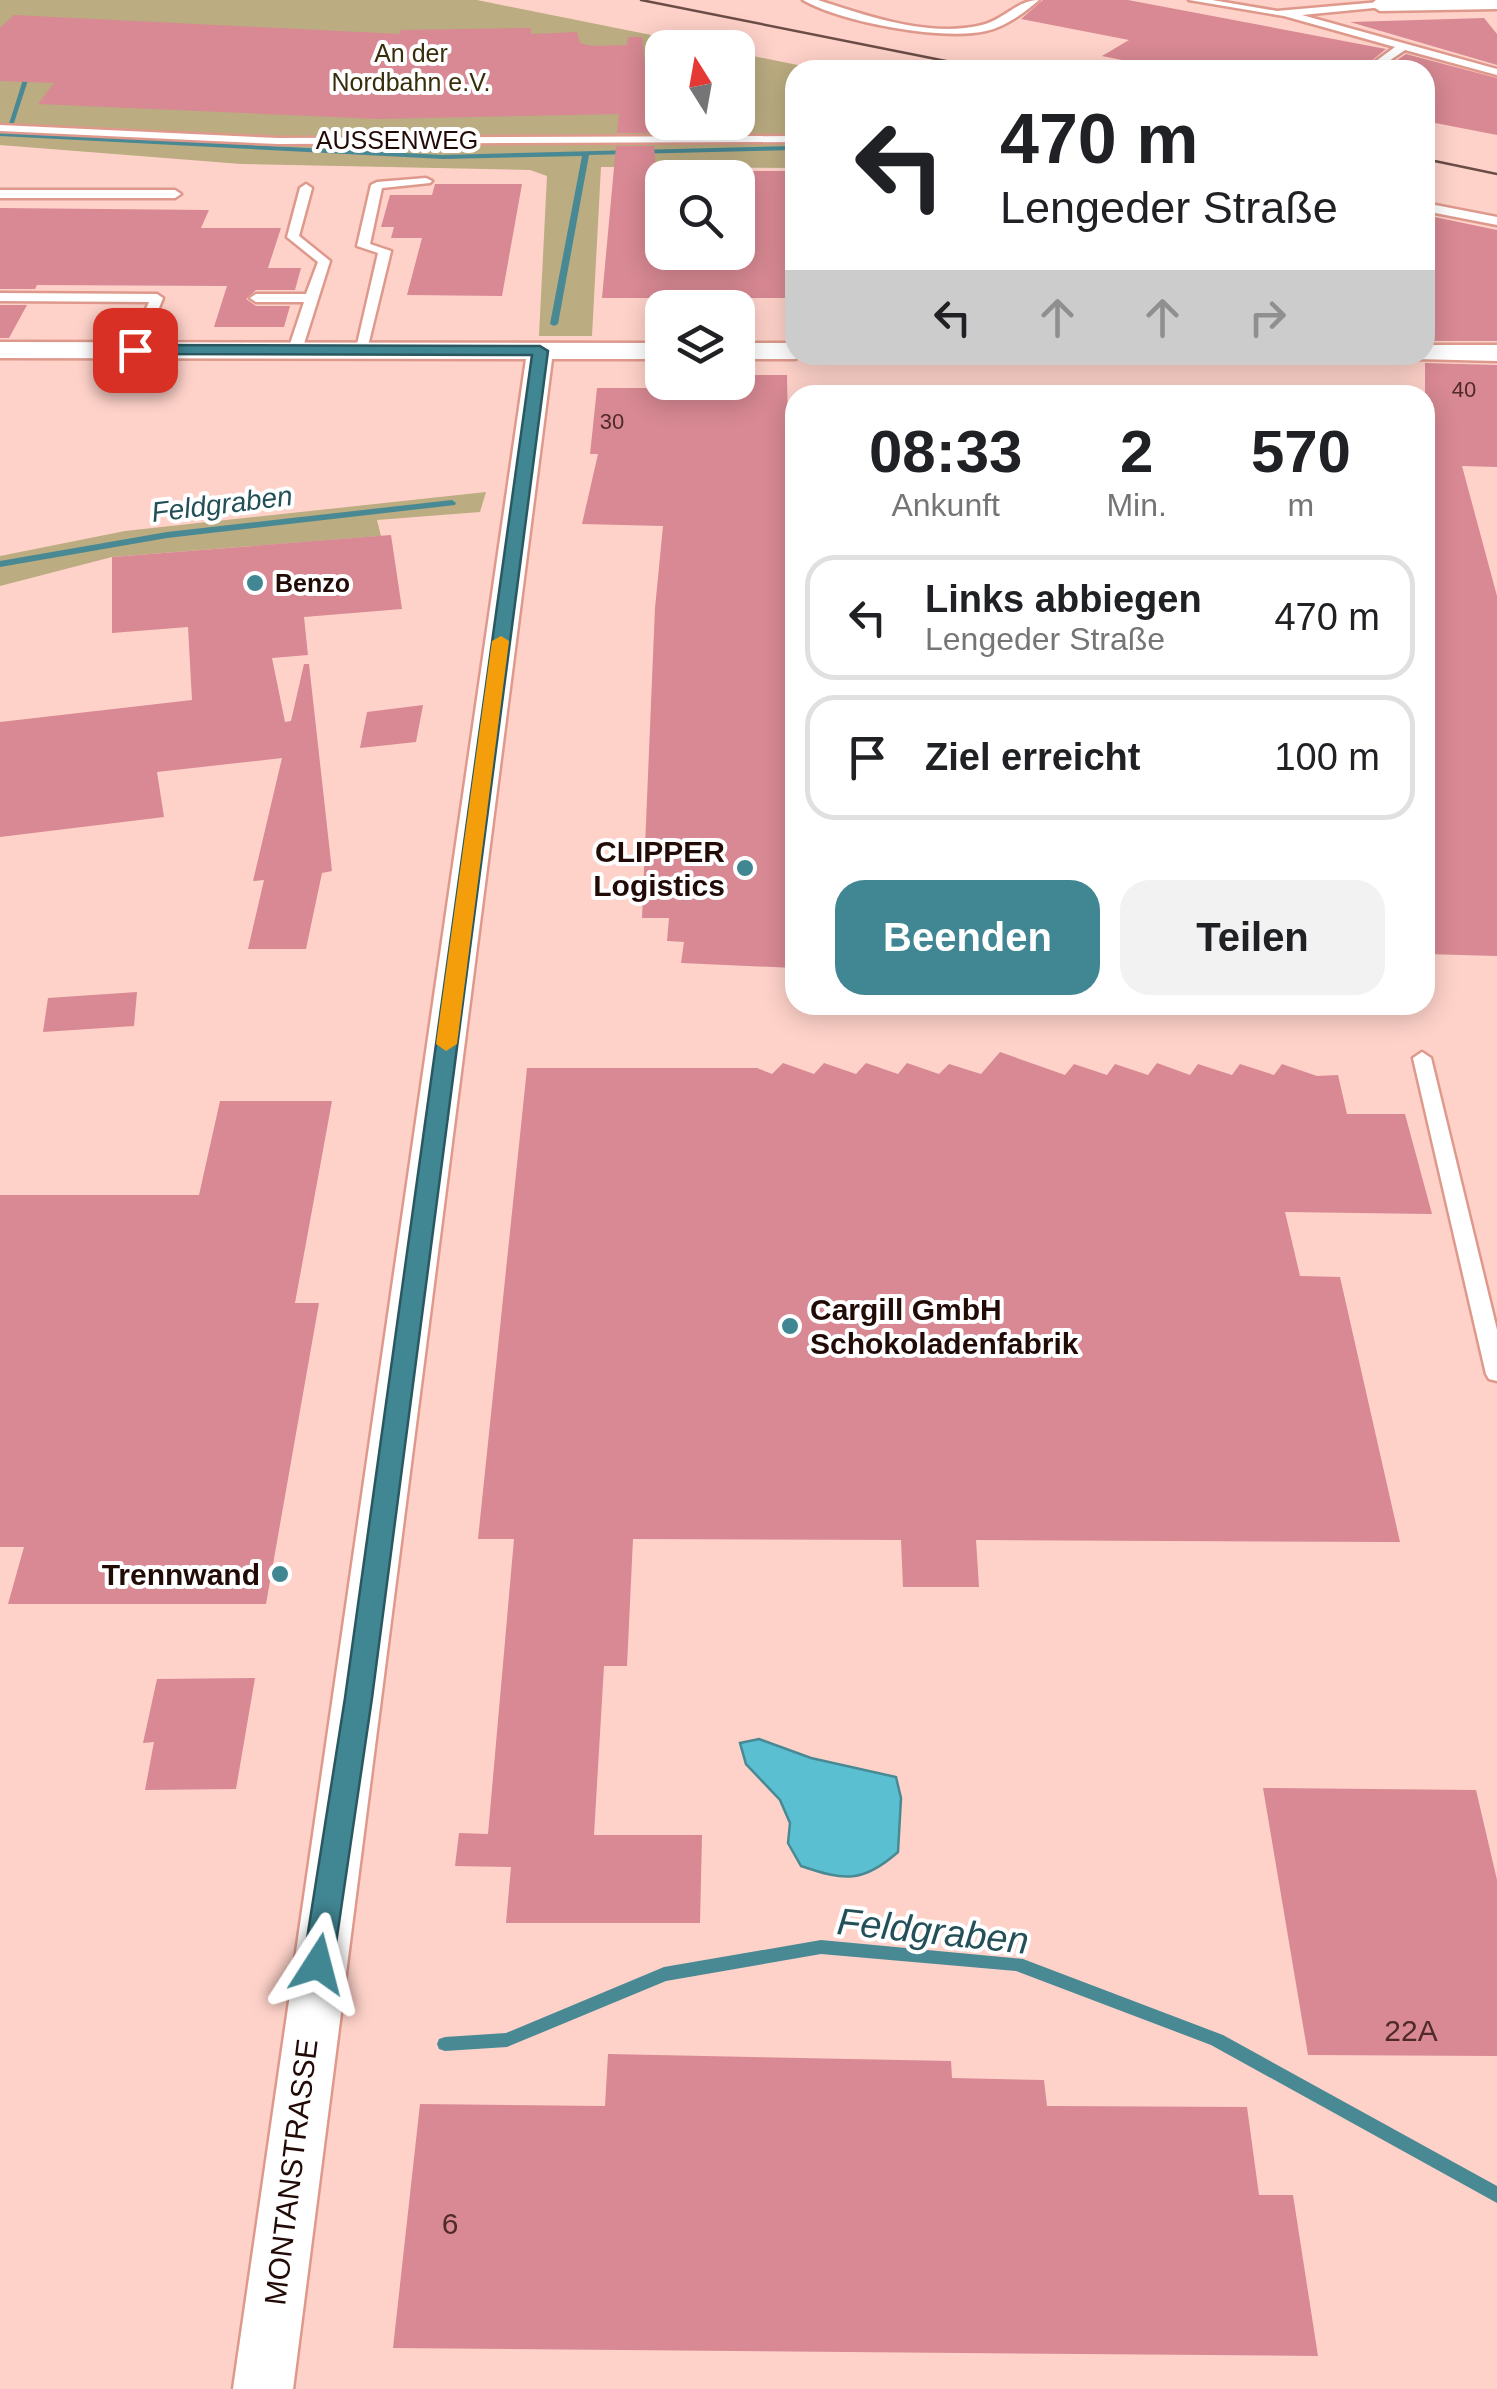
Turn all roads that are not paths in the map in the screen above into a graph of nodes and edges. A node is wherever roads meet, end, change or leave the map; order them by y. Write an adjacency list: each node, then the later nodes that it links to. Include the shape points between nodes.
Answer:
1 (808, 0): 2 (lane, via 956,31 989,27)
2 (1034, 0)
3 (1194, 0): 6 (lane)
4 (1497, 3): 5 (street)
5 (1378, 5): 6 (lane)
6 (1288, 14): 7 (lane)
7 (1404, 46): 8 (lane); 9 (lane)
8 (1384, 60)
9 (1497, 72)
10 (0, 128): 11 (lane, AUSSENWEG, via 278,140)
11 (785, 138)
12 (426, 182): 24 (lane, via 378,185 363,246 385,250)
13 (306, 188): 20 (lane, via 293,237 324,261)
14 (0, 194): 15 (lane)
15 (175, 194)
16 (1435, 208): 17 (lane)
17 (1497, 221)
18 (0, 297): 22 (lane, via 157,298)
19 (256, 298): 20 (lane)
20 (311, 298): 23 (lane)
21 (0, 350): 22 (street)
22 (135, 350): 23 (street)
23 (295, 350): 24 (street)
24 (360, 350): 25 (street)
25 (540, 351): 26 (street); 33 (street, MONTANSTRASSE)
26 (645, 351)
27 (755, 351): 28 (street)
28 (785, 351)
29 (1435, 353): 30 (street)
30 (1497, 353)
31 (1422, 1058): 32 (lane)
32 (1497, 1374)
33 (263, 2389)

